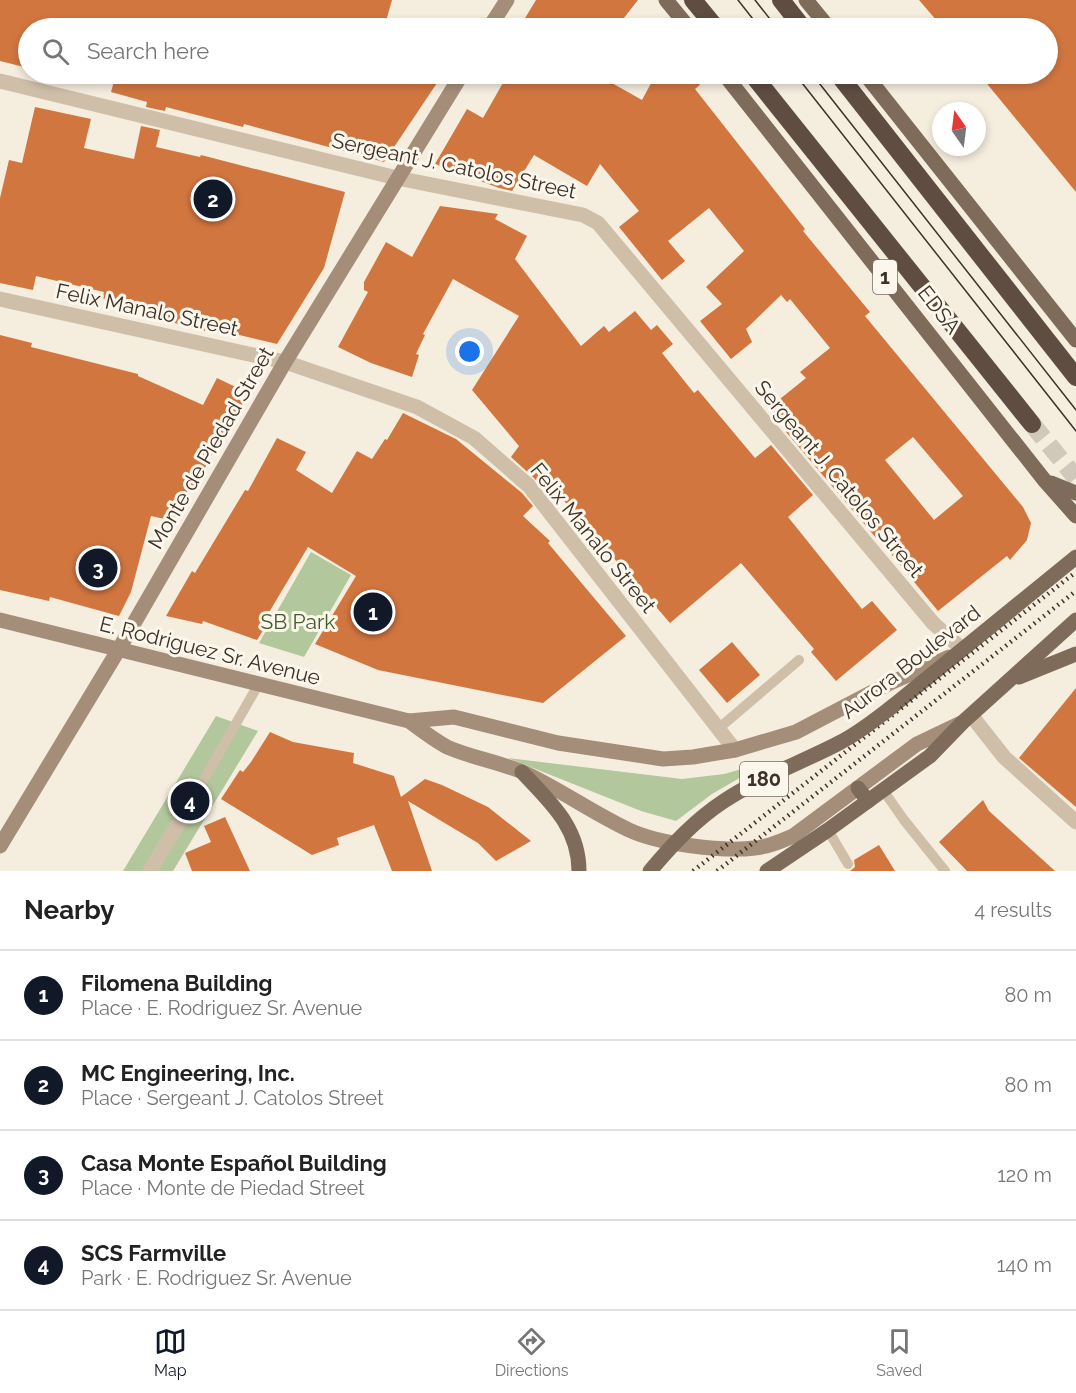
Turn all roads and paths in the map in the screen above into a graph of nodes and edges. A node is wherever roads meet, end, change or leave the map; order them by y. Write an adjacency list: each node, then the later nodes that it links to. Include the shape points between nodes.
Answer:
1 (507, 0): 6 (main road)
2 (666, 0): 7 (main road)
3 (693, 0): 8 (highway)
4 (781, 0): 9 (highway)
5 (806, 0): 10 (main road)
6 (495, 18)
7 (681, 18)
8 (708, 18)
9 (795, 18)
10 (821, 18)
11 (0, 81): 17 (street, Sergeant J. Catolos Street)
12 (456, 84): 17 (main road, Monte de Piedad Street)
13 (732, 84): 23 (main road, EDSA / 1)
14 (760, 84): 22 (highway, EDSA / 1)
15 (846, 84): 21 (highway)
16 (873, 84): 19 (main road)
17 (397, 178): 20 (main road, Monte de Piedad Street); 30 (street, Sergeant J. Catolos Street, via 583,214 598,224)
18 (0, 299): 20 (street, Felix Manalo Street)
19 (1076, 340)
20 (285, 362): 29 (main road, Monte de Piedad Street); 37 (street, Felix Manalo Street, via 417,407 474,438 529,486)
21 (1076, 377)
22 (1032, 424)
23 (1045, 481): 24 (main road); 25 (main road, EDSA / 1)
24 (1076, 493)
25 (1076, 516)
26 (1076, 557): 30 (main road, Aurora Boulevard / 180)
27 (0, 620): 29 (main road, E. Rodriguez Sr. Avenue)
28 (1076, 620): 33 (main road)
29 (119, 649): 34 (main road, E. Rodriguez Sr. Avenue); 46 (main road, Monte de Piedad Street)
30 (959, 652): 38 (main road, E. Rodriguez Sr. Avenue, via 796,732); 50 (main road, Aurora Boulevard / 180, bridge, via 866,727 724,800 681,836)
31 (1076, 654): 33 (main road)
32 (799, 660): 37 (lane)
33 (1008, 681): 35 (main road)
34 (258, 685): 36 (main road, E. Rodriguez Sr. Avenue); 42 (lane)
35 (967, 719): 40 (main road, E. Rodriguez Sr. Avenue, via 917,744); 41 (main road, via 930,756); 44 (street)
36 (409, 721): 38 (main road, E. Rodriguez Sr. Avenue, via 454,717 558,743 663,759); 39 (main road, E. Rodriguez Sr. Avenue, via 447,747)
37 (718, 729): 38 (street, Felix Manalo Street)
38 (735, 750)
39 (522, 772): 40 (main road, E. Rodriguez Sr. Avenue, via 631,831 699,846 738,849 774,844 794,836); 49 (main road, via 565,819)
40 (858, 788): 43 (main road)
41 (883, 790): 43 (main road); 52 (lane)
42 (194, 797): 48 (street)
43 (868, 801): 45 (main road)
44 (1076, 822)
45 (828, 830): 47 (lane); 51 (main road)
46 (0, 846)
47 (848, 864)
48 (150, 871)
49 (579, 871)
50 (650, 871)
51 (767, 871)
52 (945, 871)

